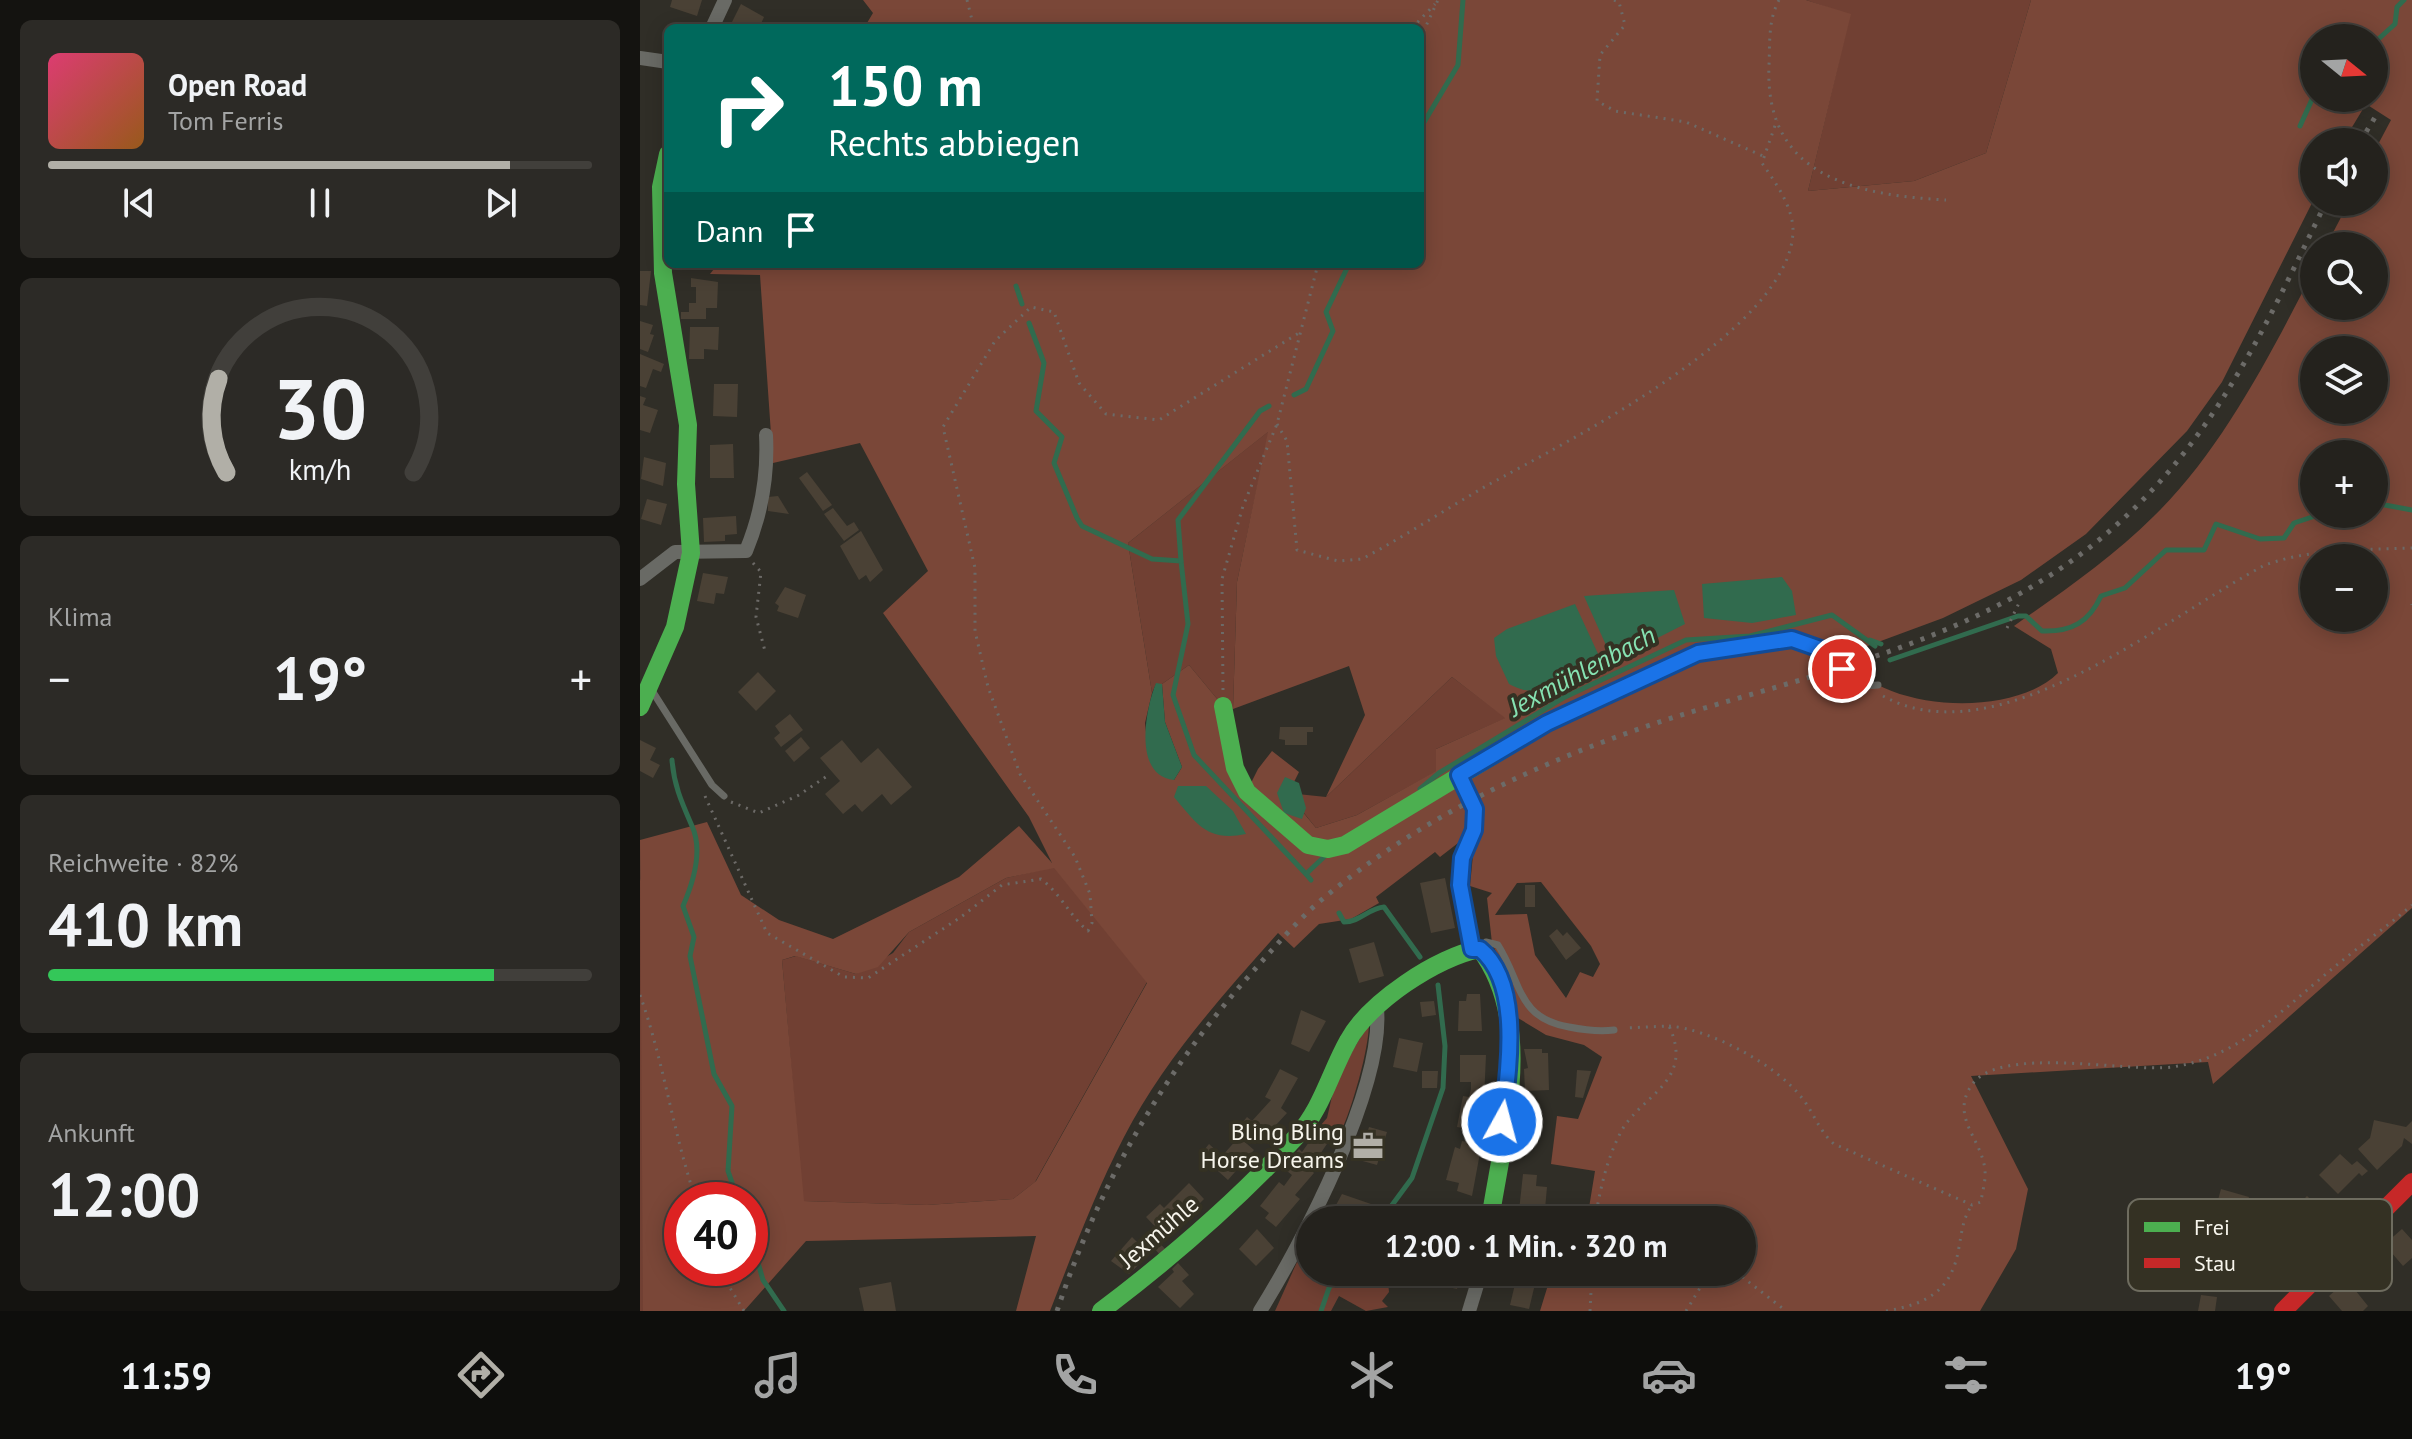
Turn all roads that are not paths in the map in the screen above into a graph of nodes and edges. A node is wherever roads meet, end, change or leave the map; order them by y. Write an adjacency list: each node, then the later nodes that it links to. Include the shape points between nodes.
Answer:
1 (725, 0): 2 (street)
2 (714, 24)
3 (640, 58): 4 (street)
4 (664, 61)
5 (664, 173): 7 (street, via 663,273 688,425)
6 (766, 435): 7 (street, via 758,515 746,551)
7 (691, 553): 8 (street, via 675,552); 10 (street, via 675,627)
8 (640, 579)
9 (1878, 685): 13 (lane, via 1865,686 1847,676 1829,652 1792,639 1698,653)
10 (650, 687): 12 (street); 15 (lane)
11 (1223, 706): 14 (street, via 1235,768 1247,792 1308,845 1345,845)
12 (640, 707)
13 (1547, 723): 14 (street)
14 (1459, 775): 16 (street, via 1475,809 1460,885)
15 (724, 796)
16 (1476, 949): 17 (street, Jexmühle, via 1434,968); 18 (lane, via 1486,942 1498,945 1515,984 1538,1017 1576,1028); 21 (street, via 1494,964 1508,1015 1509,1064)
17 (1377, 1009): 22 (street, via 1379,1031 1356,1120); 25 (street, Jexmühle, via 1355,1027 1304,1128 1194,1236)
18 (1614, 1030)
19 (2412, 1182): 20 (street)
20 (2392, 1202)
21 (1492, 1206)
22 (1282, 1276): 26 (street); 27 (lane)
23 (1477, 1286): 28 (street)
24 (2303, 1291): 29 (street)
25 (1101, 1311)
26 (1260, 1311)
27 (1267, 1311)
28 (1469, 1311)
29 (2283, 1311)

